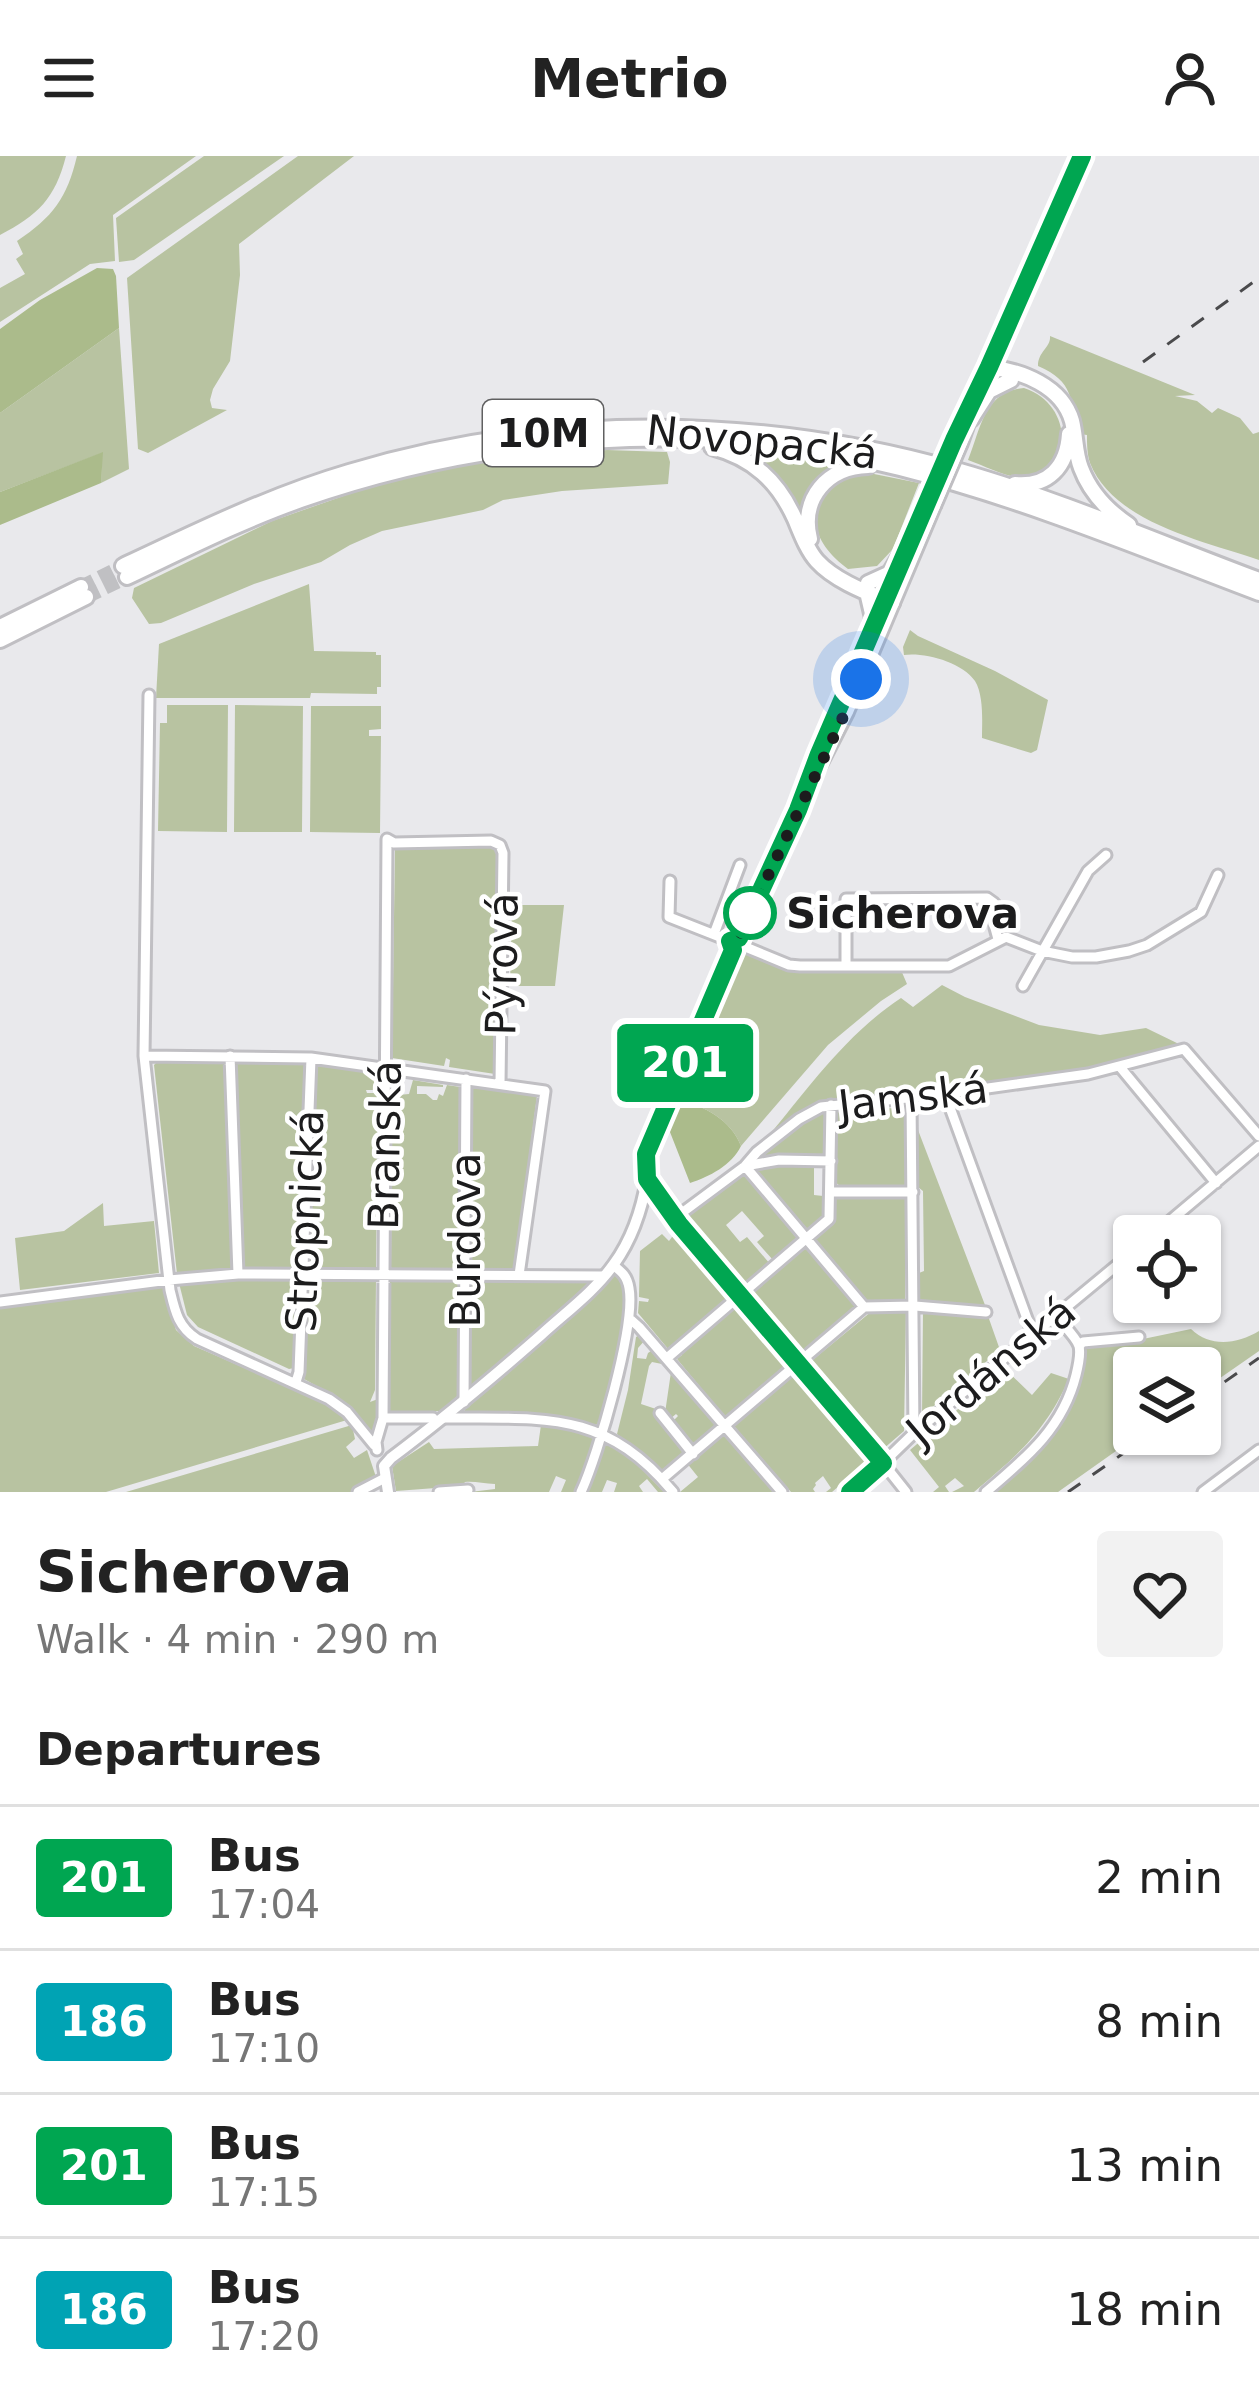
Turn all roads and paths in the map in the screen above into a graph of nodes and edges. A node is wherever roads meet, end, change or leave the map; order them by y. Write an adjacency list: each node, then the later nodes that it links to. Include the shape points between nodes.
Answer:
1 (1082, 156): 2 (street)
2 (989, 367): 3 (highway); 4 (street); 6 (street); 11 (highway, via 1035,380 1060,398 1093,491 1121,520)
3 (1011, 380): 4 (highway, via 989,391); 8 (highway, via 1057,402 1068,423 1066,454 1034,484)
4 (971, 419): 6 (street)
5 (672, 439): 7 (highway, Novopacká / 10M, via 769,445); 8 (highway, Novopacká / 10M, via 532,446 439,461 297,502 125,572 240,512 346,473 532,434 756,432 865,448); 13 (highway, via 754,465 783,495 817,561)
6 (958, 441): 9 (street, bridge)
7 (897, 467): 13 (highway, via 842,470 809,507 808,533 820,557); 14 (highway, Novopacká / 10M)
8 (982, 478): 11 (highway, Novopacká / 10M)
9 (931, 505): 10 (street); 15 (street)
10 (913, 536): 13 (highway, via 890,573); 15 (street)
11 (1163, 544): 12 (highway, Novopacká / 10M)
12 (1259, 580)
13 (867, 587): 15 (highway); 18 (highway, via 873,618)
14 (1259, 593)
15 (891, 598): 18 (street); 20 (street, via 848,712)
16 (0, 627): 17 (highway, via 83,592)
17 (0, 640)
18 (862, 655): 20 (street)
19 (149, 695): 32 (street)
20 (798, 810): 28 (street)
21 (500, 845): 35 (street, Branská, via 387,839); 38 (street, Pýrová)
22 (1106, 855): 29 (street)
23 (740, 866): 26 (street)
24 (1218, 875): 29 (street, via 1201,912 1147,945 1096,957)
25 (670, 881): 26 (street, via 669,917)
26 (714, 934): 28 (street)
27 (998, 939): 29 (street); 30 (street, via 949,966); 30 (street, via 991,899 846,898)
28 (736, 944): 30 (street, via 789,965); 46 (street, via 646,1154)
29 (1042, 951): 31 (street)
30 (846, 966)
31 (1023, 986)
32 (144, 1056): 33 (street); 61 (street)
33 (230, 1057): 34 (street); 55 (street)
34 (310, 1058): 35 (street); 56 (street, Stropnická)
35 (386, 1067): 37 (street); 57 (street, Branská)
36 (1120, 1067): 39 (street, Jamská); 42 (street, Jamská, via 1184,1049); 47 (street)
37 (466, 1079): 38 (street); 58 (street, Burdova)
38 (500, 1084): 59 (street, via 545,1091)
39 (945, 1094): 40 (street, Jamská); 69 (street)
40 (911, 1098): 41 (street, Jamská); 49 (street)
41 (831, 1105): 44 (street); 45 (street, Jamská, via 799,1119)
42 (1259, 1136)
43 (1259, 1146): 47 (street)
44 (831, 1161): 45 (street); 48 (street)
45 (745, 1166): 51 (street, Jamská); 52 (street)
46 (647, 1179): 51 (street); 53 (street)
47 (1216, 1183): 50 (street)
48 (831, 1192): 49 (street); 52 (street, via 829,1220)
49 (913, 1192): 64 (street)
50 (1177, 1215)
51 (675, 1218): 62 (street)
52 (806, 1239): 62 (street); 65 (street)
53 (613, 1265): 60 (street); 68 (street, via 628,1282)
54 (1113, 1268): 67 (street, Jordánská)
55 (238, 1274): 56 (street); 61 (street)
56 (303, 1274): 57 (street); 74 (street, Stropnická)
57 (383, 1274): 58 (street); 77 (street, Branská)
58 (464, 1274): 59 (street); 75 (street, Burdova)
59 (519, 1275): 60 (street)
60 (603, 1276): 75 (street)
61 (169, 1280): 63 (street); 74 (street, via 188,1333)
62 (740, 1295): 72 (street); 73 (street)
63 (0, 1302)
64 (914, 1306): 65 (street); 66 (street); 81 (street)
65 (864, 1307): 73 (street)
66 (986, 1312)
67 (1056, 1316): 69 (street, Jordánská); 71 (street)
68 (629, 1318): 72 (street); 80 (street)
69 (1033, 1335): 81 (street, Jordánská)
70 (1139, 1337): 71 (street)
71 (1079, 1346): 97 (street, via 1070,1395 1048,1435)
72 (668, 1358): 79 (street)
73 (799, 1362): 79 (street); 85 (street)
74 (296, 1382): 82 (street, via 347,1412)
75 (464, 1402): 78 (street)
76 (660, 1413): 84 (street)
77 (383, 1418): 78 (street); 82 (street, Branská)
78 (439, 1418): 80 (street, via 549,1420); 86 (street)
79 (726, 1425): 84 (street); 94 (street)
80 (602, 1433): 87 (street); 92 (street)
81 (914, 1433): 85 (street, Jordánská)
82 (377, 1450): 86 (street)
83 (1259, 1450): 98 (street)
84 (693, 1454): 87 (street)
85 (883, 1463): 95 (street, Jordánská); 96 (street)
86 (385, 1472): 89 (street); 90 (street)
87 (662, 1479): 93 (street)
88 (468, 1490): 91 (street)
89 (358, 1492)
90 (388, 1492)
91 (440, 1492)
92 (581, 1492)
93 (673, 1492)
94 (782, 1492)
95 (850, 1492)
96 (906, 1492)
97 (986, 1492)
98 (1203, 1492)

